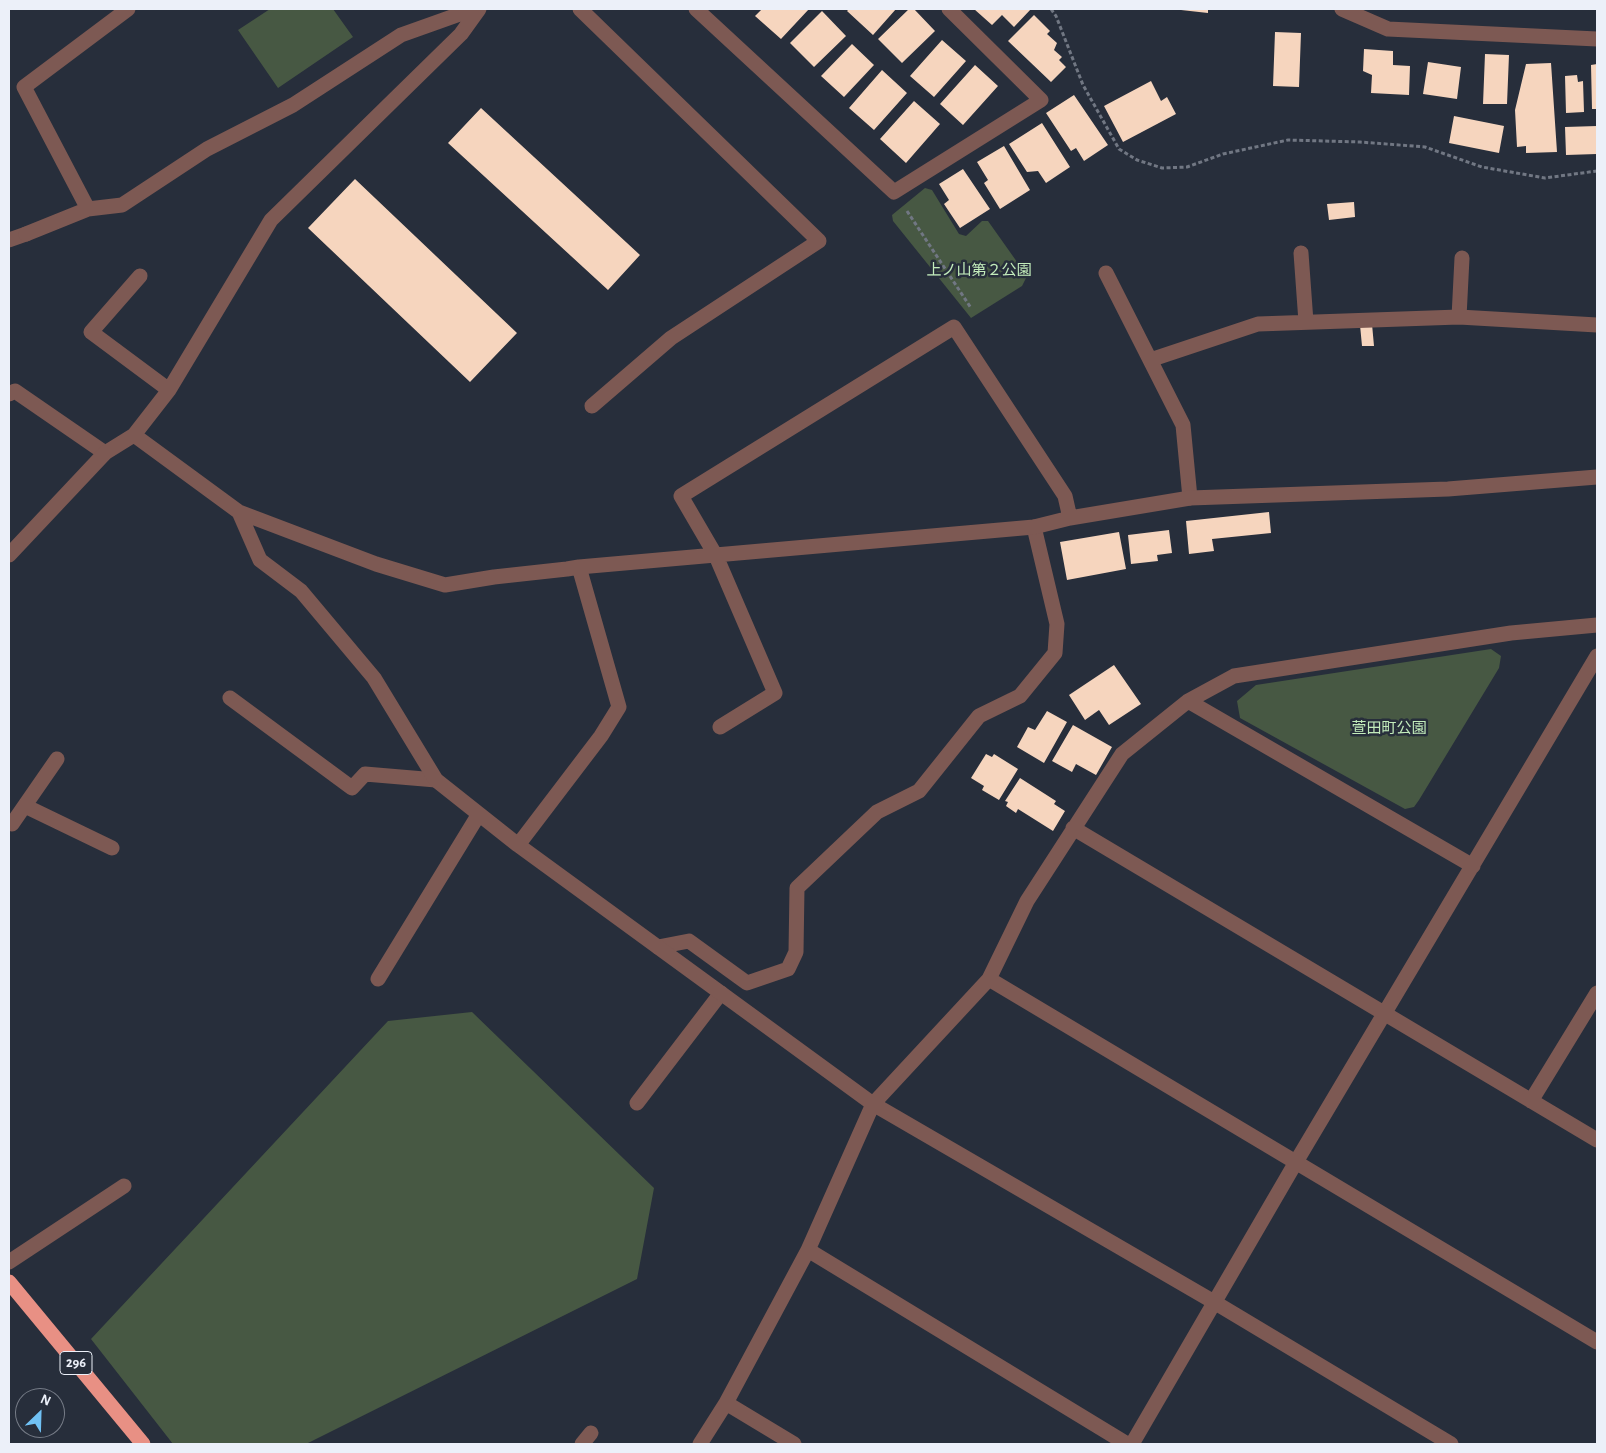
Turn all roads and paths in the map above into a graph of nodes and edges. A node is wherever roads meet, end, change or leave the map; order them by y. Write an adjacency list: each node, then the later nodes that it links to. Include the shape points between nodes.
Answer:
1 (128, 9): 12 (street, via 24,88)
2 (474, 9): 12 (street, via 401,35 293,105 207,149 122,205)
3 (479, 9): 24 (street, via 461,34 271,220)
4 (580, 9): 25 (street, via 819,241 671,338)
5 (696, 9): 11 (street)
6 (949, 9): 11 (street, via 1041,100)
7 (1051, 9): 10 (path, via 1083,85 1119,149 1137,160 1162,168 1187,166 1223,154 1288,140 1426,147 1482,167 1545,178)
8 (1342, 9): 9 (street, via 1388,29)
9 (1597, 39)
10 (1597, 171)
11 (894, 192): 21 (path, via 971,309)
12 (88, 209): 13 (street)
13 (9, 240)
14 (1301, 253): 19 (street)
15 (1462, 258): 18 (street)
16 (1106, 273): 22 (street)
17 (140, 276): 24 (street, via 92,332)
18 (1459, 317): 19 (street); 20 (street)
19 (1306, 322): 22 (street, via 1258,324)
20 (1597, 325)
21 (954, 327): 31 (street, via 1065,496); 34 (street, via 681,496)
22 (1150, 360): 29 (street, via 1183,426)
23 (11, 390): 27 (street)
24 (169, 390): 26 (street)
25 (592, 406)
26 (134, 435): 27 (street); 30 (street)
27 (105, 453): 33 (street)
28 (1597, 477): 29 (street, via 1439,489)
29 (1190, 498): 31 (street)
30 (239, 512): 35 (street, via 376,564 445,585); 42 (street, via 260,560 301,591 374,678)
31 (1070, 518): 32 (street)
32 (1034, 527): 34 (street); 50 (street, via 1057,624 1055,653 1020,696 979,716 919,791 877,812 797,888 796,952 788,969 747,983 689,941)
33 (9, 556)
34 (716, 556): 35 (street); 40 (street, via 775,693)
35 (579, 567): 47 (street, via 619,707)
36 (1597, 626): 39 (street, via 1511,633 1234,676)
37 (1597, 656): 49 (street)
38 (230, 698): 42 (street, via 352,788 365,774)
39 (1188, 701): 46 (street, via 1122,754); 49 (street)
40 (720, 728)
41 (58, 760): 43 (street)
42 (436, 780): 44 (street)
43 (25, 806): 45 (street, via 12,824); 48 (street)
44 (479, 814): 47 (street); 51 (street)
45 (9, 821)
46 (1073, 828): 52 (street, via 1027,901); 55 (street)
47 (518, 846): 50 (street)
48 (112, 848)
49 (1473, 866): 55 (street)
50 (658, 947): 53 (street)
51 (378, 979)
52 (989, 979): 58 (street); 60 (street)
53 (720, 992): 57 (street); 58 (street)
54 (1597, 993): 56 (street)
55 (1385, 1014): 56 (street); 60 (street)
56 (1531, 1101): 59 (street)
57 (638, 1103)
58 (873, 1104): 62 (street); 65 (street)
59 (1597, 1140)
60 (1296, 1162): 65 (street); 66 (street)
61 (124, 1186): 63 (street)
62 (808, 1250): 67 (street); 71 (street)
63 (9, 1262)
64 (9, 1282): 68 (highway, 296)
65 (1214, 1302): 72 (street); 73 (street)
66 (1597, 1342)
67 (726, 1403): 69 (street); 70 (street)
68 (143, 1444)
69 (700, 1444)
70 (794, 1444)
71 (1127, 1444)
72 (1132, 1444)
73 (1451, 1444)

